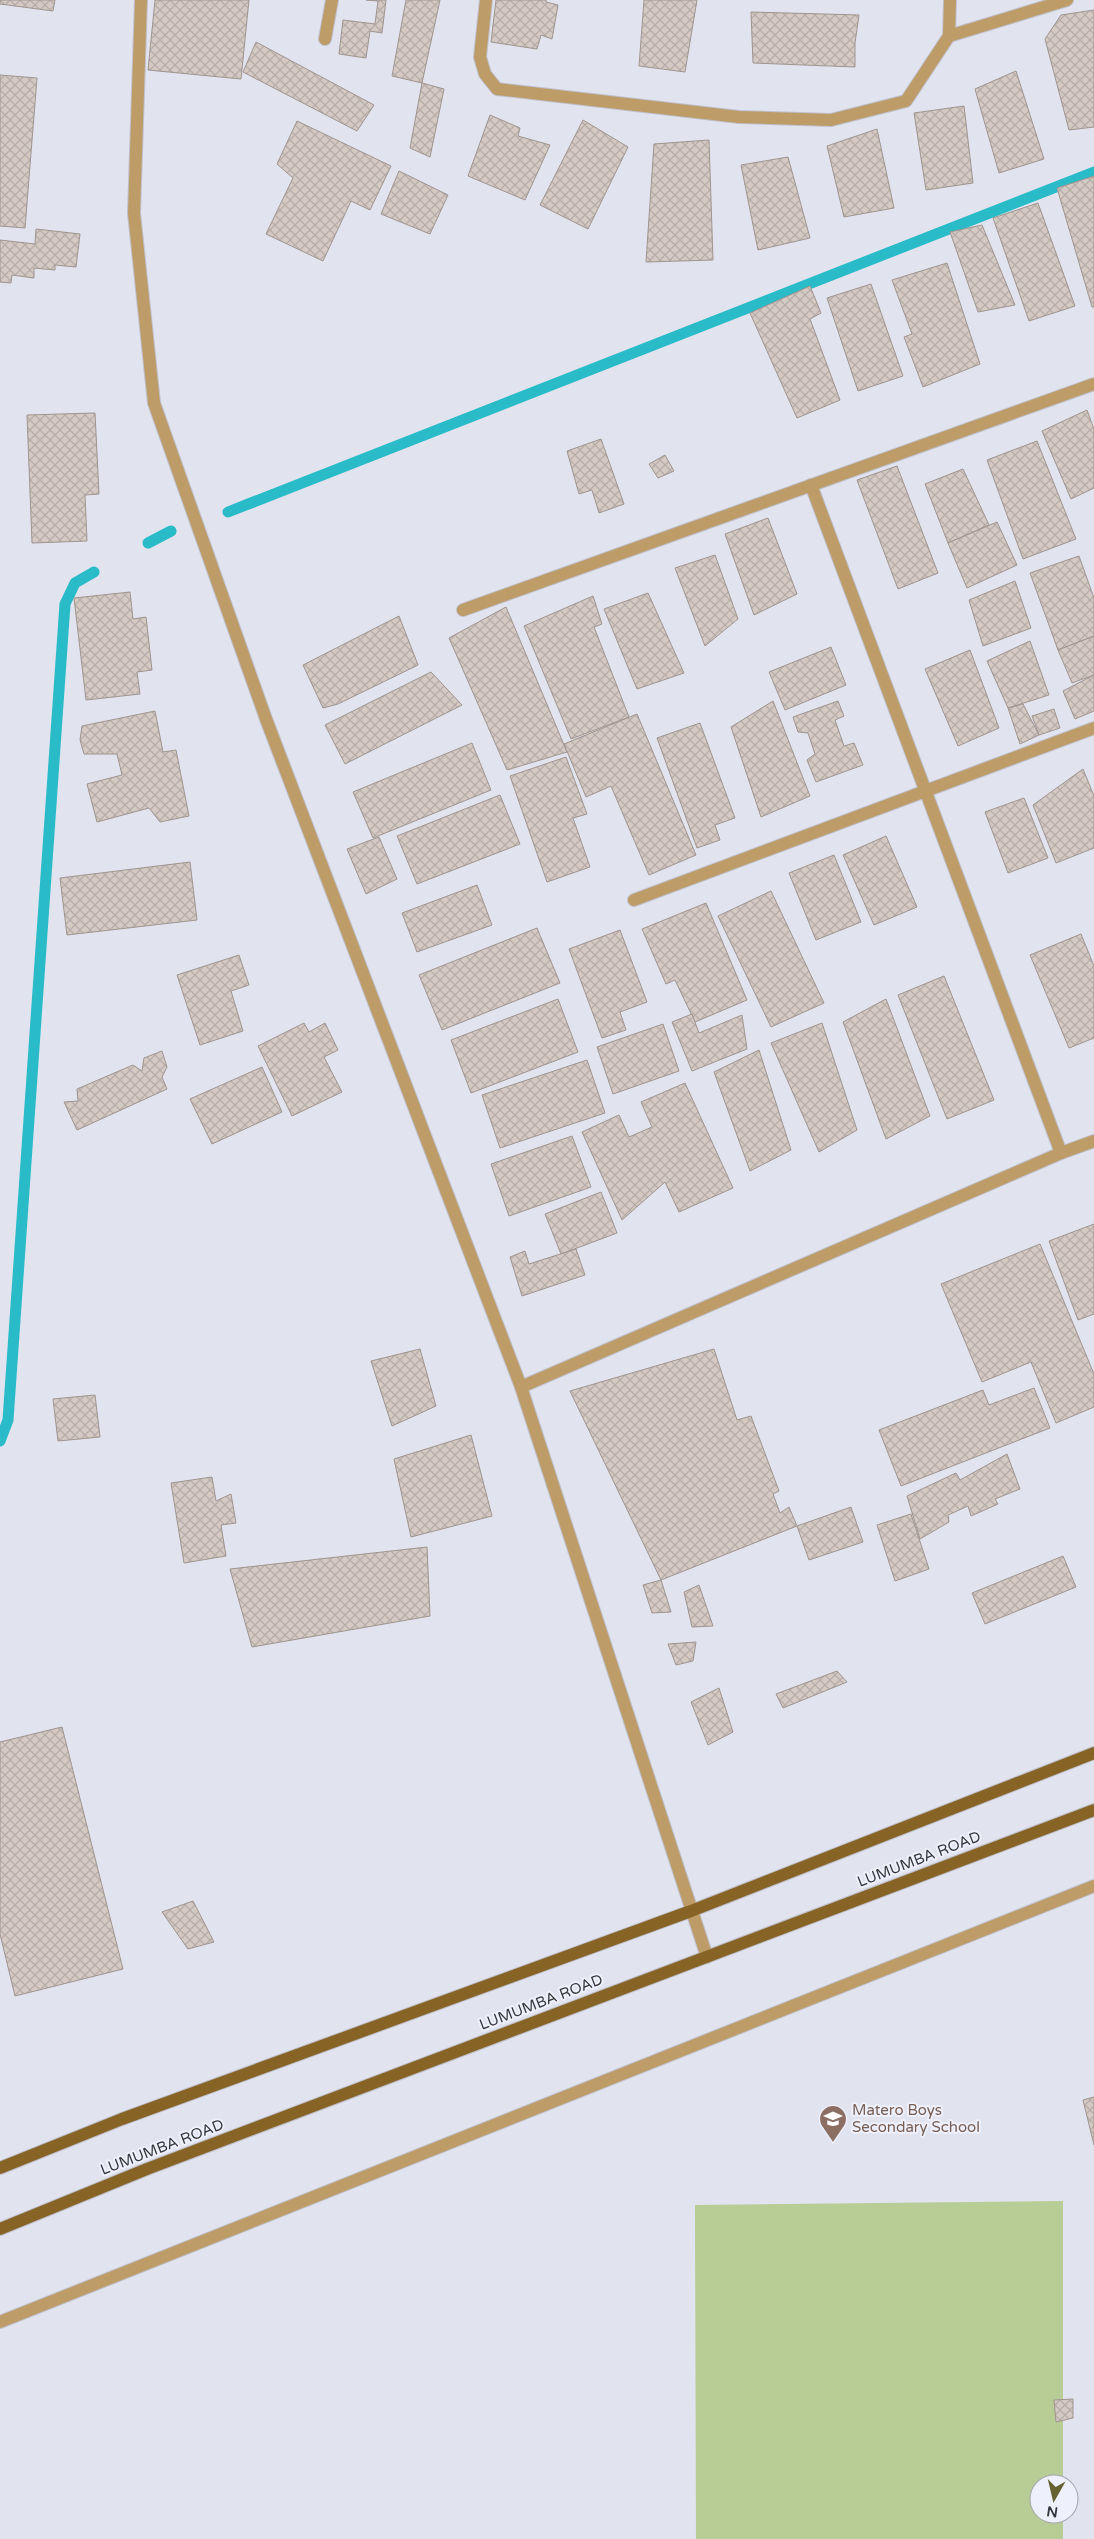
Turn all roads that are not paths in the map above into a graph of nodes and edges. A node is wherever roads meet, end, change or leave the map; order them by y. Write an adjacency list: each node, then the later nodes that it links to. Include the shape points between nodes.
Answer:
1 (141, 0): 16 (street, via 134,213 154,403 266,719)
2 (332, 0): 7 (street)
3 (486, 0): 6 (street, via 480,57 485,74 497,89 739,117 831,120 906,101)
4 (950, 0): 6 (street)
5 (1067, 0): 6 (street)
6 (949, 36)
7 (325, 39)
8 (1094, 384): 9 (street)
9 (811, 485): 10 (street); 12 (street)
10 (463, 610)
11 (1094, 728): 12 (street)
12 (926, 789): 13 (street); 15 (street)
13 (634, 900)
14 (1094, 1141): 15 (street)
15 (1061, 1153): 16 (street)
16 (521, 1387): 20 (street)
17 (1094, 1753): 20 (main road)
18 (1094, 1810): 21 (main road, LUMUMBA ROAD)
19 (1094, 1886): 24 (street)
20 (691, 1911): 21 (street); 22 (main road, via 122,2119)
21 (707, 1957): 23 (main road, LUMUMBA ROAD, via 147,2169)
22 (0, 2168)
23 (0, 2229)
24 (0, 2322)

